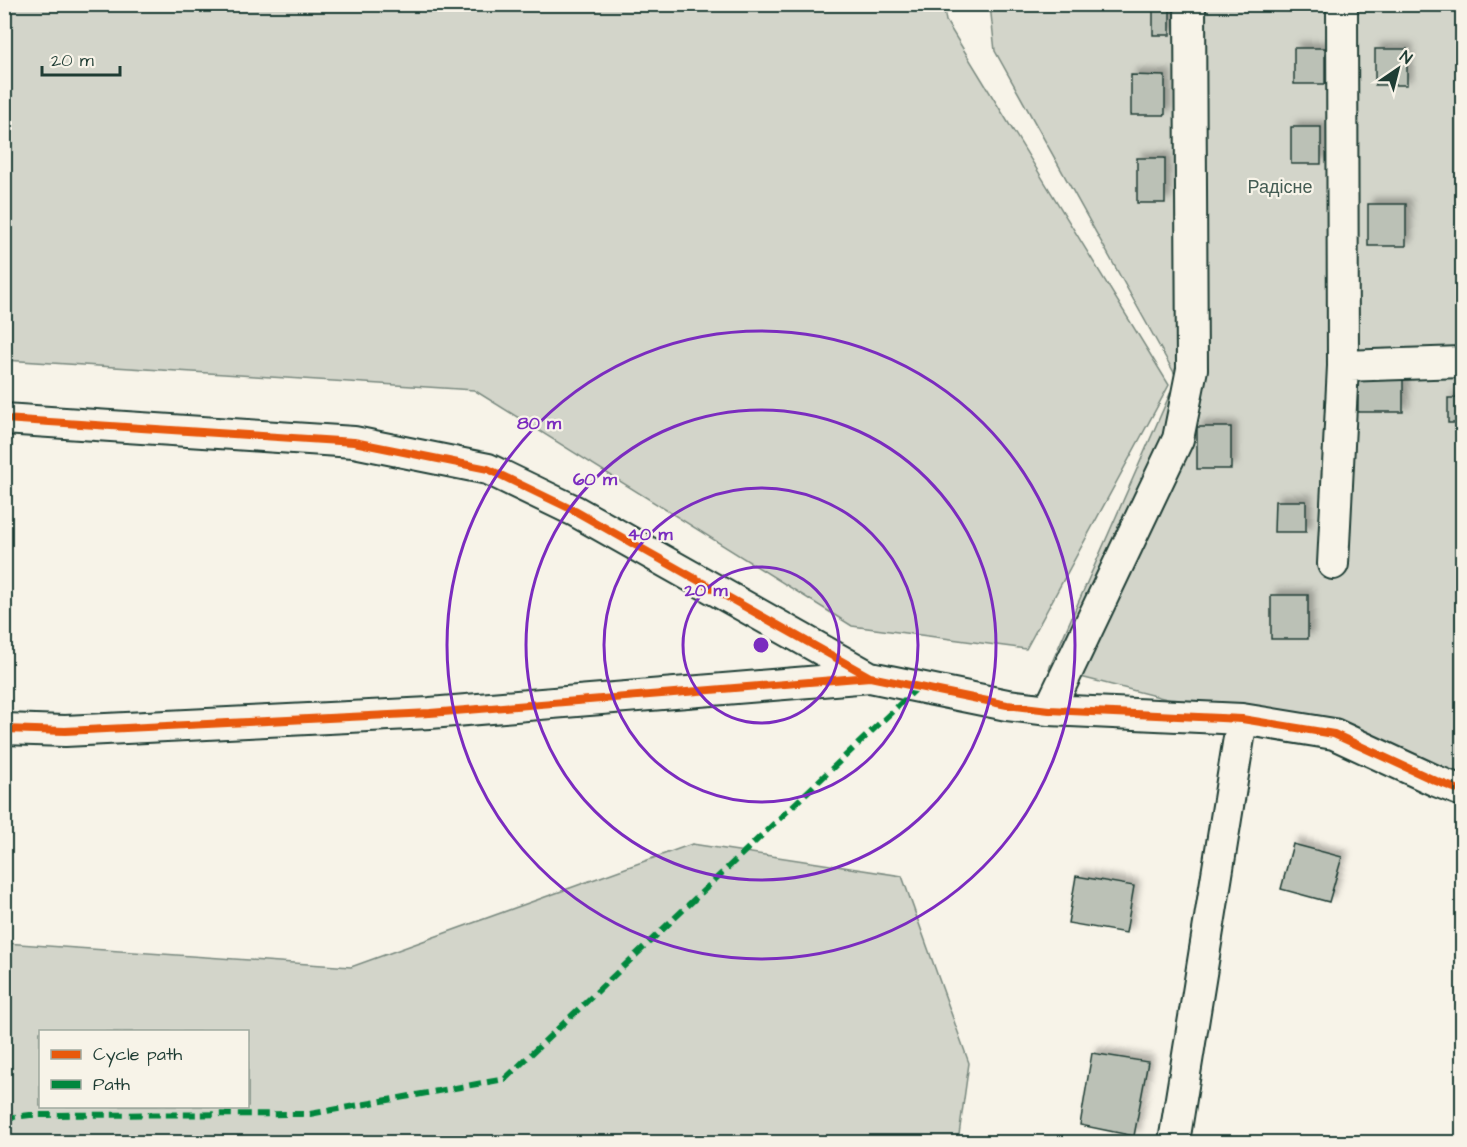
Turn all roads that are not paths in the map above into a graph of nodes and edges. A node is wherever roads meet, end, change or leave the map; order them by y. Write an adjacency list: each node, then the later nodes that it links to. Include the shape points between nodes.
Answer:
1 (1190, 4): 8 (street, via 1192,369 1178,439)
2 (1342, 4): 4 (street)
3 (1462, 362): 4 (street)
4 (1343, 366): 6 (street)
5 (4, 419): 7 (street, via 354,442 488,469 575,512)
6 (1333, 564)
7 (870, 678): 8 (street); 10 (street, via 430,712 65,731)
8 (1049, 710): 9 (street)
9 (1242, 719): 11 (street, via 1334,734); 12 (street)
10 (4, 729)
11 (1462, 790)
12 (1174, 1143)

